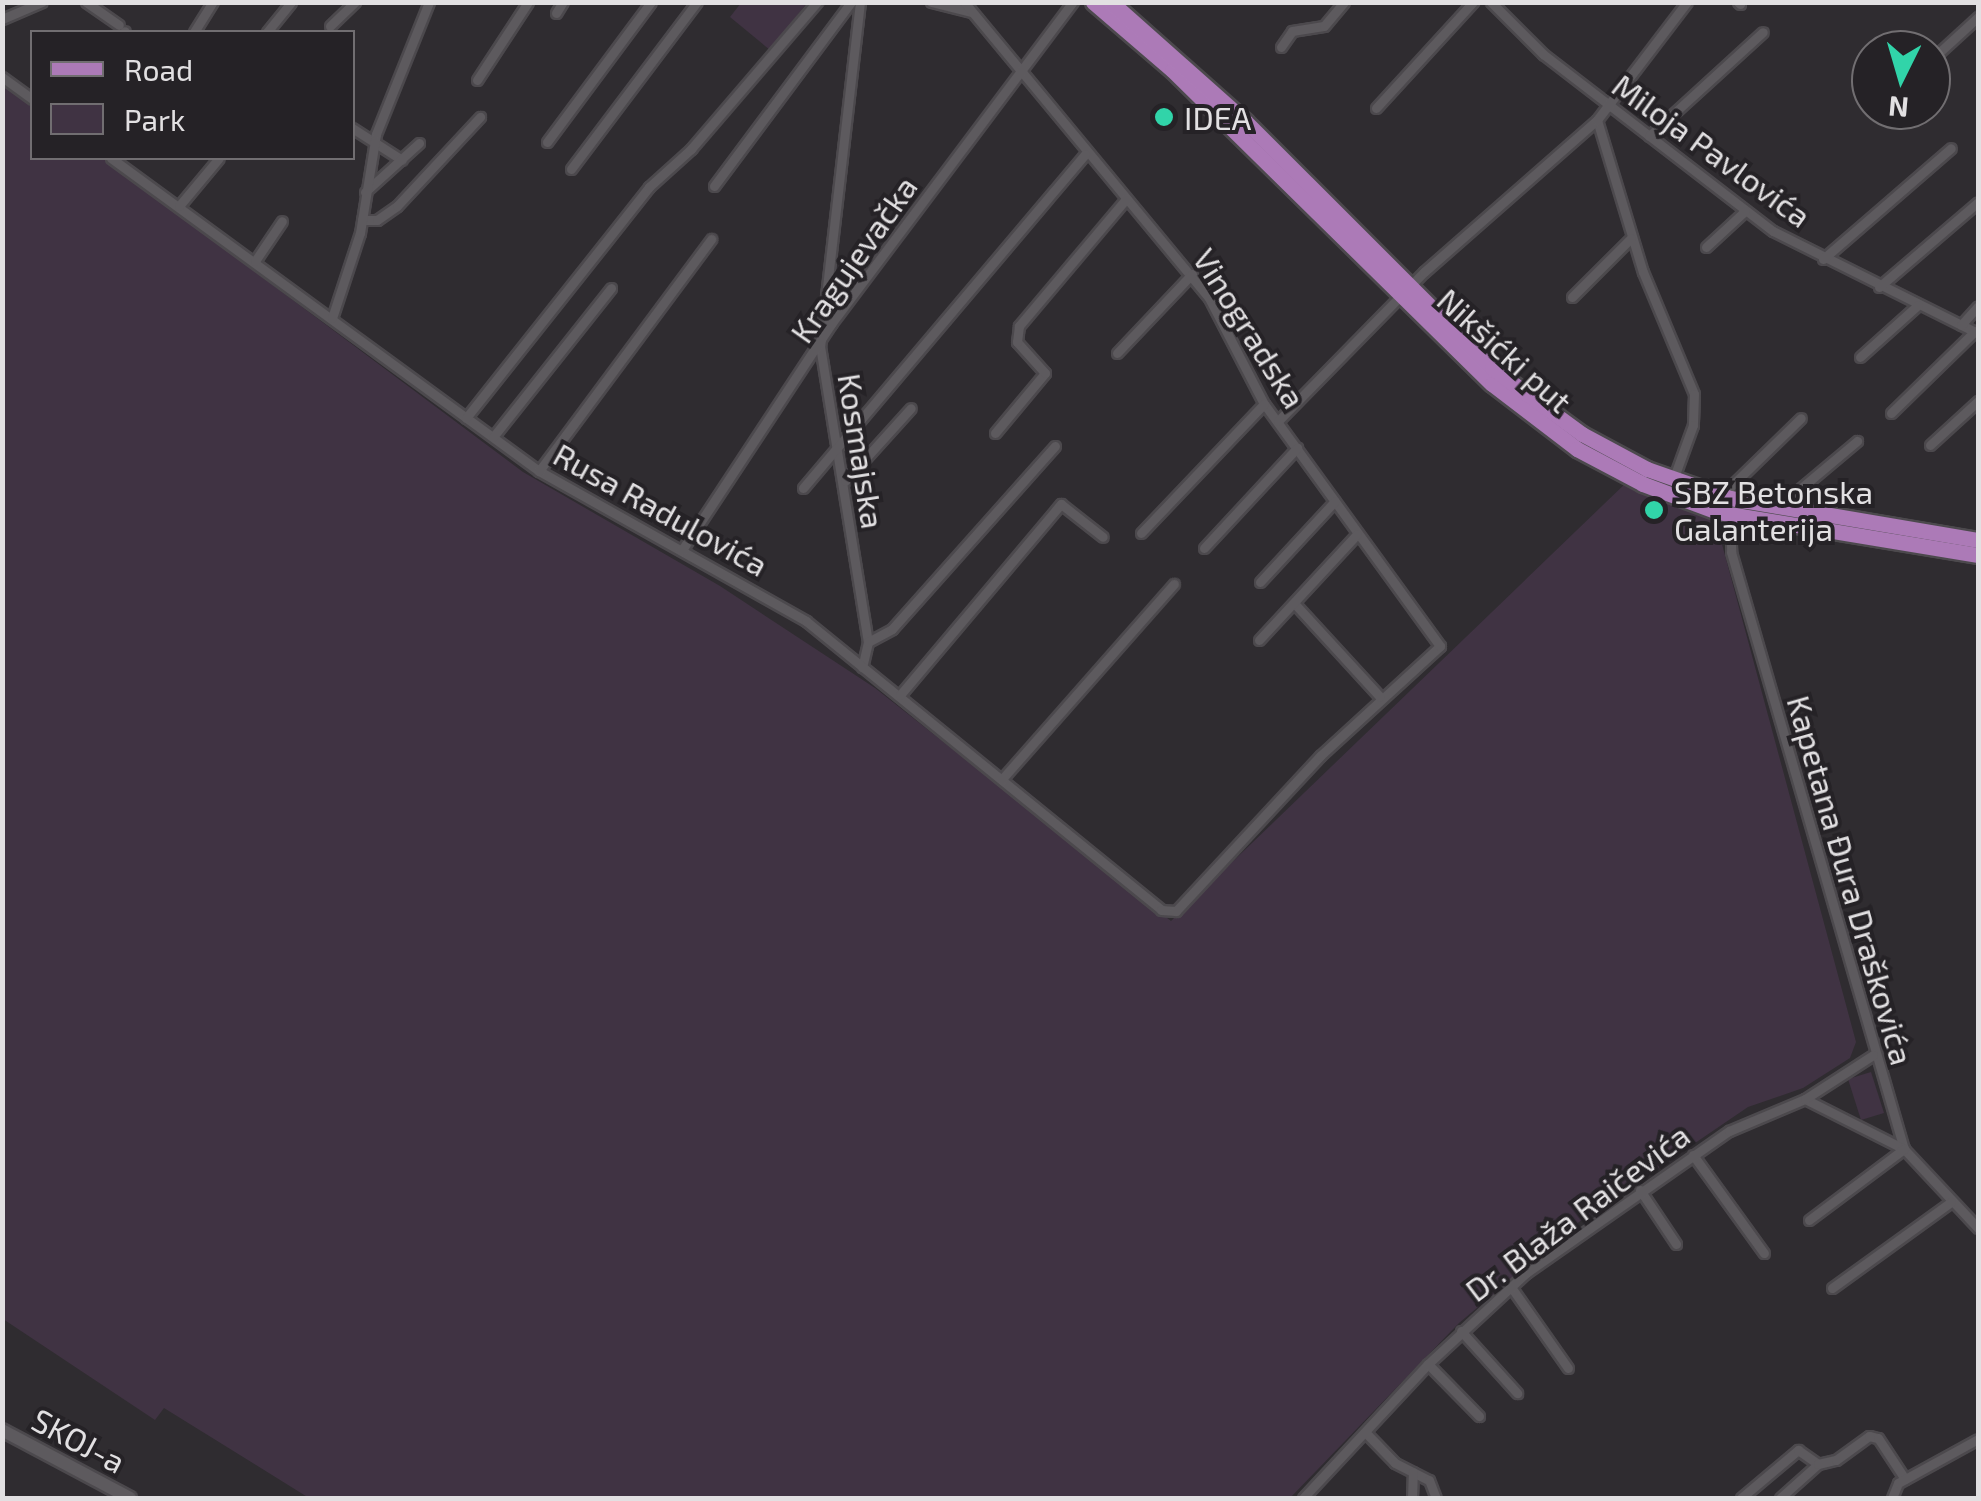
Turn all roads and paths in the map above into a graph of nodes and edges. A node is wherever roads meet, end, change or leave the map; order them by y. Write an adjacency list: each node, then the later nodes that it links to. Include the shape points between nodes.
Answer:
1 (42, 2): 26 (street)
2 (86, 2): 28 (street)
3 (213, 2): 29 (street)
4 (291, 2): 30 (street)
5 (356, 2): 27 (street)
6 (430, 2): 46 (street)
7 (528, 2): 36 (street)
8 (562, 2): 24 (street)
9 (650, 2): 44 (street)
10 (697, 2): 52 (street)
11 (817, 2): 83 (street, via 691,149 649,187)
12 (851, 2): 53 (street)
13 (860, 2): 76 (street, Kosmajska)
14 (931, 2): 23 (street)
15 (964, 2): 23 (street, Vinogradska)
16 (1072, 2): 34 (street, Kragujevačka)
17 (1093, 2): 69 (main road, Nikšićki put)
18 (1111, 2): 69 (main road, via 1197,76)
19 (1344, 2): 33 (street, via 1324,26 1292,32)
20 (1474, 2): 39 (street)
21 (1687, 2): 38 (street)
22 (1493, 3): 38 (street, Miloja Pavlovića, via 1520,34)
23 (971, 12): 34 (street, Vinogradska)
24 (556, 13)
25 (1978, 18): 32 (street)
26 (2, 19)
27 (330, 26)
28 (123, 30)
29 (195, 30)
30 (269, 30)
31 (1763, 32): 43 (street)
32 (1951, 42)
33 (1281, 47)
34 (1020, 71): 48 (street, Vinogradska); 76 (street, Kragujevačka)
35 (2, 78): 37 (street)
36 (478, 80)
37 (30, 98)
38 (1610, 106): 41 (street); 43 (street, Miloja Pavlovića)
39 (1376, 108)
40 (480, 117): 60 (street, via 397,206 377,220)
41 (1597, 120): 61 (street); 69 (street)
42 (355, 130): 46 (street)
43 (1649, 136): 58 (street, Miloja Pavlovića)
44 (547, 142)
45 (419, 143): 51 (street)
46 (374, 144): 51 (street); 54 (street)
47 (1951, 148): 64 (street)
48 (1085, 154): 55 (street, Vinogradska); 88 (street)
49 (115, 160): 57 (street, Rusa Radulovića)
50 (216, 160): 57 (street)
51 (402, 160): 54 (street)
52 (571, 170)
53 (714, 186)
54 (365, 192): 60 (street)
55 (1126, 199): 66 (street, Vinogradska); 86 (street, via 1019,326 1016,342 1045,373)
56 (1978, 202): 68 (street)
57 (179, 206): 65 (street, Rusa Radulovića)
58 (1745, 211): 63 (street); 64 (street, Miloja Pavlovića)
59 (282, 220): 65 (street)
60 (362, 220): 73 (street)
61 (1632, 238): 70 (street); 94 (street, via 1694,394 1693,425)
62 (710, 239): 93 (street)
63 (1706, 247)
64 (1823, 259): 68 (street, Miloja Pavlovića)
65 (255, 262): 73 (street, Rusa Radulovića)
66 (1192, 274): 77 (street); 80 (street, Vinogradska)
67 (611, 288): 87 (street)
68 (1879, 288): 71 (street, Miloja Pavlovića)
69 (1406, 289): 85 (street); 94 (main road, via 1518,390 1598,444); 100 (main road, Nikšićki put, via 1492,384 1557,436 1643,484)
70 (1572, 298)
71 (1918, 305): 74 (street, Miloja Pavlovića); 78 (street)
72 (1978, 306): 74 (street)
73 (332, 318): 83 (street, Rusa Radulovića)
74 (1961, 325): 75 (street, Miloja Pavlovića)
75 (1977, 332): 82 (street)
76 (820, 346): 88 (street, Kosmajska); 106 (street, Kragujevačka)
77 (1117, 353)
78 (1860, 357)
79 (1978, 400): 90 (street)
80 (1264, 404): 85 (street, Vinogradska); 101 (street)
81 (911, 408): 95 (street)
82 (1891, 413)
83 (466, 418): 87 (street, Rusa Radulovića)
84 (1801, 418): 97 (street)
85 (1278, 421): 92 (street, Vinogradska)
86 (995, 433)
87 (492, 438): 93 (street, Rusa Radulovića)
88 (837, 441): 95 (street, Kosmajska); 96 (street)
89 (1857, 441): 99 (street)
90 (1930, 444)
91 (1055, 446): 112 (street, via 892,629)
92 (1297, 448): 98 (street, Vinogradska); 105 (street)
93 (539, 471): 106 (street, Rusa Radulovića)
94 (1673, 480): 97 (main road)
95 (845, 482): 112 (street, Kosmajska)
96 (804, 488)
97 (1722, 495): 99 (main road)
98 (1334, 501): 102 (street, Vinogradska); 108 (street)
99 (1776, 509): 104 (main road)
100 (1730, 515): 107 (main road, Nikšićki put); 117 (street, Kapetana Đura Draškovića, via 1731,552)
101 (1141, 533)
102 (1357, 534): 110 (street); 115 (street, Vinogradska, via 1440,646)
103 (1102, 537): 114 (street, via 1061,504)
104 (1978, 540)
105 (1204, 548)
106 (682, 550): 113 (street, Rusa Radulovića, via 774,600)
107 (1978, 555)
108 (1260, 582)
109 (1174, 584): 116 (street)
110 (1294, 603): 111 (street); 115 (street)
111 (1259, 640)
112 (868, 642): 113 (street, Kosmajska)
113 (862, 667): 114 (street, Rusa Radulovića)
114 (900, 695): 116 (street, Rusa Radulovića)
115 (1380, 697): 116 (street, Rusa Radulovića, via 1176,911 1161,910)
116 (1002, 779)
117 (1873, 1055): 118 (street, Dr. Blaža Raičevića); 119 (street, Kapetana Đura Draškovića)
118 (1805, 1099): 119 (street); 120 (street, Dr. Blaža Raičevića, via 1748,1122)
119 (1904, 1150): 122 (street); 123 (street)
120 (1693, 1156): 121 (street, Dr. Blaža Raičevića); 126 (street)
121 (1640, 1190): 125 (street); 127 (street, Dr. Blaža Raičevića)
122 (1951, 1202): 124 (street); 128 (street)
123 (1808, 1220)
124 (1978, 1228)
125 (1676, 1244)
126 (1764, 1253)
127 (1511, 1287): 129 (street, Dr. Blaža Raičevića); 131 (street)
128 (1832, 1288)
129 (1461, 1331): 130 (street, Dr. Blaža Raičevića); 132 (street)
130 (1428, 1364): 133 (street); 135 (street, Dr. Blaža Raičevića)
131 (1568, 1368)
132 (1517, 1393)
133 (1479, 1416)
134 (2, 1430): 140 (main road, SKOJ-a)
135 (1365, 1432): 138 (street, via 1388,1458); 141 (street, Dr. Blaža Raičevića)
136 (1978, 1438): 139 (street)
137 (1818, 1464): 139 (street, via 1874,1436); 144 (street, via 1798,1450); 145 (street)
138 (1413, 1472): 142 (street); 143 (street, via 1431,1482)
139 (1902, 1481): 146 (street)
140 (130, 1498)
141 (1302, 1498)
142 (1412, 1498)
143 (1436, 1498)
144 (1741, 1498)
145 (1780, 1498)
146 (1892, 1498)

